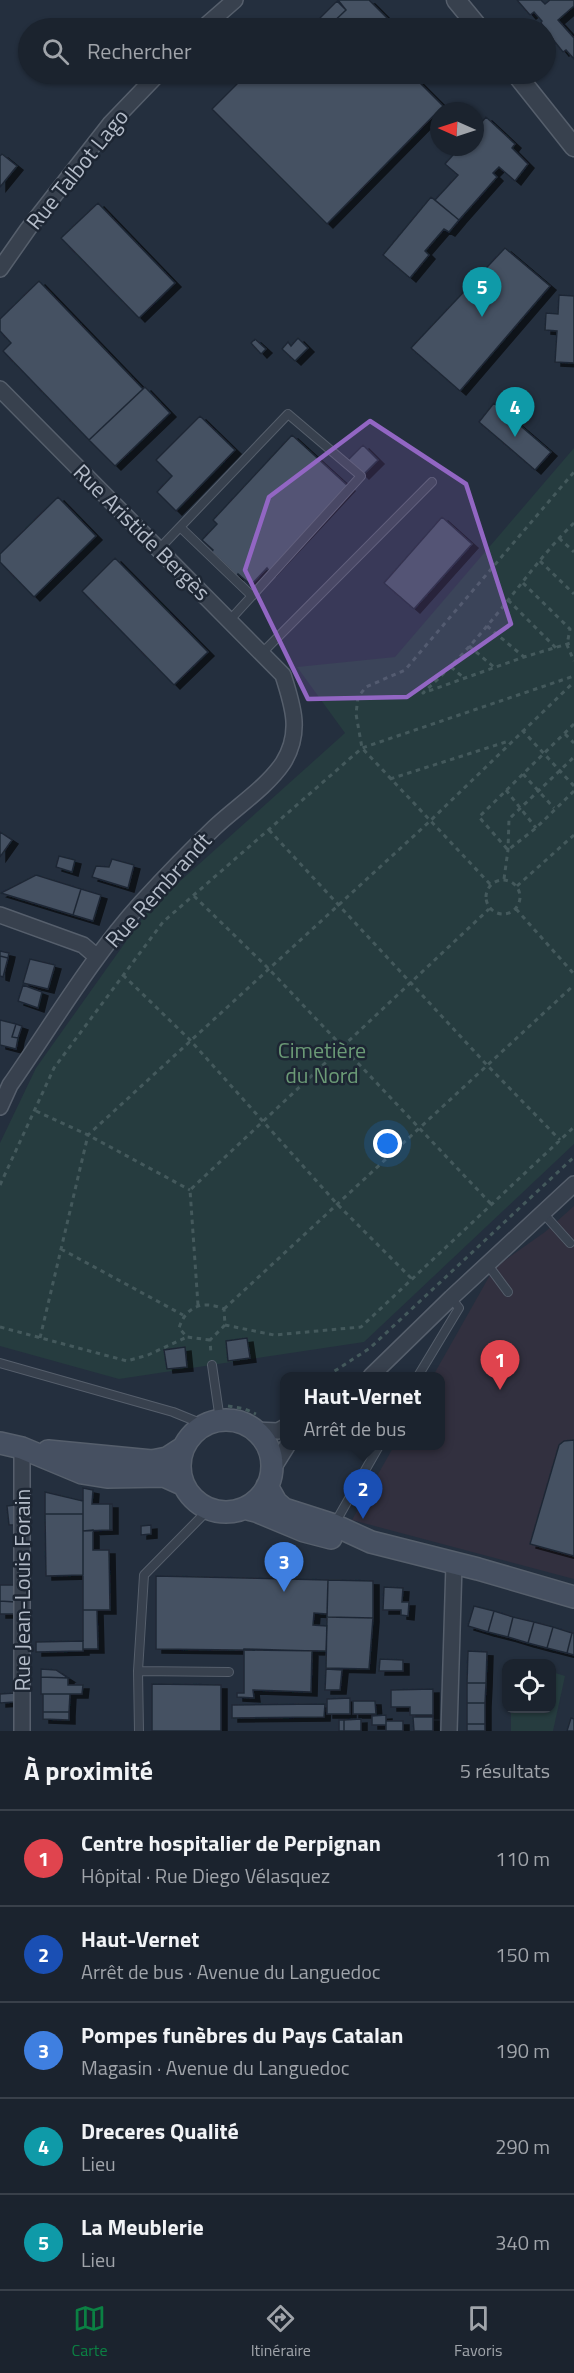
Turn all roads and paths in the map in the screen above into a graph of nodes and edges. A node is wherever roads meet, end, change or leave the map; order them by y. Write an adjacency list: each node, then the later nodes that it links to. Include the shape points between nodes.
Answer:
1 (234, 0): 3 (street)
2 (456, 0): 4 (street)
3 (215, 18)
4 (471, 18)
5 (148, 84): 8 (street, Rue Talbot Lago, via 110,124)
6 (524, 84): 7 (street)
7 (574, 147)
8 (0, 269)
9 (0, 389): 15 (street, Rue Aristide Bergès)
10 (574, 472): 44 (path, via 405,670 366,687 358,697 356,714)
11 (432, 482): 30 (lane)
12 (574, 523): 14 (path)
13 (180, 527): 15 (lane); 20 (lane); 20 (lane, via 288,414 361,476)
14 (559, 538): 16 (path); 17 (path)
15 (159, 549): 22 (street, Rue Aristide Bergès)
16 (574, 552)
17 (540, 561): 18 (path); 19 (path)
18 (522, 583): 21 (path); 25 (path)
19 (574, 594)
20 (252, 596): 22 (lane)
21 (508, 600): 24 (path); 29 (path)
22 (229, 621): 30 (street, Rue Aristide Bergès)
23 (574, 624): 25 (path)
24 (488, 626): 28 (path); 31 (path)
25 (570, 629): 27 (path)
26 (574, 642): 27 (path)
27 (567, 645): 29 (path); 32 (path)
28 (469, 646): 33 (path); 34 (path)
29 (556, 649): 31 (path)
30 (262, 653): 35 (street, Rue Aristide Bergès)
31 (524, 657): 34 (path)
32 (574, 661)
33 (451, 667): 37 (path); 37 (path, via 423,693)
34 (495, 668): 37 (path)
35 (283, 675): 69 (street, Rue Rembrandt, via 294,710 294,737 283,763 140,904)
36 (574, 676): 44 (path)
37 (464, 678)
38 (574, 682): 40 (path)
39 (574, 724): 41 (path)
40 (522, 730): 42 (path); 45 (path)
41 (565, 734): 43 (path); 45 (path)
42 (511, 740): 49 (path); 56 (path)
43 (574, 743)
44 (362, 748): 49 (path); 58 (path)
45 (543, 755): 47 (path); 48 (path)
46 (574, 757): 47 (path)
47 (560, 770): 50 (path); 52 (path)
48 (523, 774): 51 (path); 52 (path)
49 (390, 779): 56 (path)
50 (574, 786)
51 (505, 789): 54 (path); 60 (path, via 478,817)
52 (538, 791): 54 (path); 55 (path)
53 (574, 791): 55 (path)
54 (520, 808): 57 (path); 60 (path, via 509,819)
55 (554, 809): 57 (path)
56 (429, 822): 62 (path); 65 (path)
57 (536, 828): 60 (path)
58 (269, 830): 64 (path); 65 (path)
59 (574, 835): 63 (path)
60 (508, 850): 61 (path)
61 (504, 879): 62 (path); 63 (path)
62 (490, 884): 66 (path, via 485,896)
63 (517, 886): 67 (path, via 521,899)
64 (194, 896): 70 (path); 72 (path, via 163,922)
65 (339, 903): 70 (path); 73 (path)
66 (489, 909): 67 (path, via 502,915); 73 (path)
67 (516, 909): 71 (path)
68 (0, 915): 69 (street, via 83,945)
69 (97, 957): 78 (street, Rue Rembrandt, via 10,1085)
70 (268, 968): 75 (path); 76 (path)
71 (574, 974)
72 (123, 975): 75 (path); 79 (path, via 54,1068)
73 (412, 983): 76 (path); 77 (path)
74 (574, 985): 77 (path)
75 (190, 1040): 80 (path); 83 (path)
76 (344, 1048): 80 (path); 82 (path)
77 (487, 1065): 82 (path); 84 (path)
78 (0, 1107)
79 (36, 1111): 83 (path); 87 (path)
80 (263, 1119): 88 (path); 89 (path)
81 (574, 1127): 84 (path)
82 (419, 1129): 89 (path); 90 (path)
83 (88, 1135): 88 (path); 93 (path)
84 (560, 1140): 90 (path)
85 (574, 1157): 109 (path, via 370,1348)
86 (574, 1184): 91 (street)
87 (0, 1185)
88 (190, 1190): 98 (path)
89 (338, 1205): 95 (path); 99 (path)
90 (492, 1205): 95 (path)
91 (543, 1213): 92 (lane); 94 (street)
92 (573, 1243)
93 (61, 1249): 100 (path); 104 (path)
94 (488, 1265): 96 (lane); 97 (street)
95 (412, 1279): 101 (path, via 361,1327 274,1335)
96 (508, 1292)
97 (451, 1298): 106 (street); 112 (lane, via 459,1308)
98 (198, 1305): 99 (path, via 212,1304); 100 (path)
99 (224, 1309): 101 (path)
100 (183, 1315): 103 (path, via 179,1328)
101 (225, 1325): 105 (path)
102 (0, 1327): 104 (path)
103 (187, 1337): 104 (path, via 127,1362); 105 (path)
104 (40, 1338)
105 (210, 1340): 108 (path)
106 (399, 1351): 110 (street); 111 (street)
107 (0, 1363): 113 (lane, via 173,1412)
108 (212, 1365): 113 (lane)
109 (334, 1372)
110 (368, 1372)
111 (376, 1372)
112 (421, 1372)
113 (214, 1417): 114 (main road); 114 (path, via 245,1409); 117 (main road)
114 (259, 1425): 115 (street); 121 (main road, via 270,1455)
115 (280, 1430)
116 (0, 1443): 118 (main road)
117 (184, 1447): 118 (main road, via 167,1458 152,1461); 122 (main road, via 180,1459)
118 (22, 1448): 122 (main road, via 82,1473 106,1477 164,1476); 131 (street, Rue Jean-Louis Forain)
119 (285, 1450): 121 (street)
120 (376, 1450): 125 (lane)
121 (270, 1478): 123 (main road, via 262,1495); 125 (main road, via 276,1502 284,1509)
122 (184, 1485): 124 (main road, via 190,1495)
123 (244, 1508): 124 (main road, via 233,1512); 126 (main road, via 313,1533)
124 (209, 1509): 129 (lane, via 144,1575)
125 (334, 1525): 126 (main road)
126 (371, 1542): 127 (main road)
127 (454, 1564): 128 (main road); 133 (street)
128 (574, 1597)
129 (138, 1671): 130 (lane); 132 (lane)
130 (229, 1672)
131 (22, 1731)
132 (139, 1731)
133 (449, 1731)

